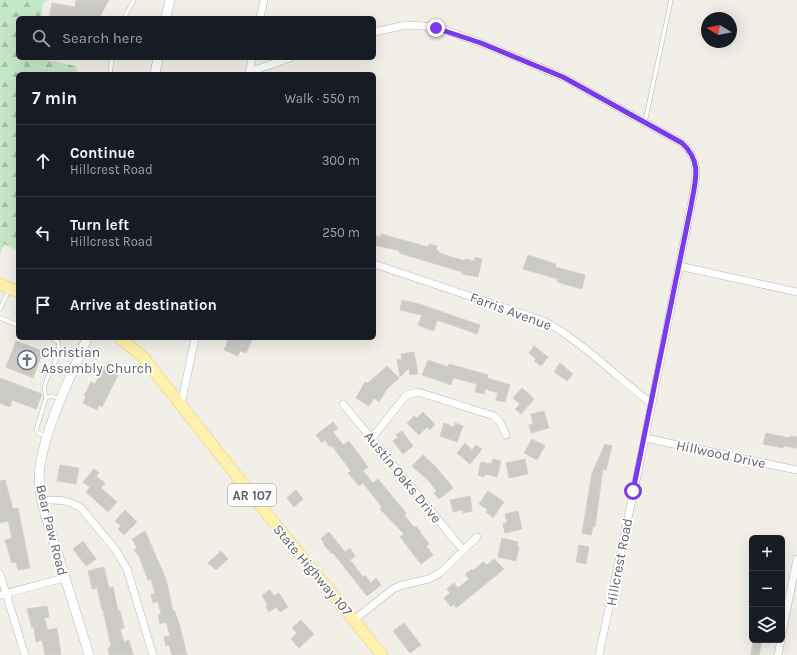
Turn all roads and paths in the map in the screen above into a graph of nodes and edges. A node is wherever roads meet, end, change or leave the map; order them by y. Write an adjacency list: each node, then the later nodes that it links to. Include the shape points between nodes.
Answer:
1 (134, 0): 5 (lane)
2 (170, 0): 6 (street)
3 (264, 0): 7 (street)
4 (671, 0): 17 (lane)
5 (125, 16)
6 (166, 16)
7 (260, 16)
8 (376, 32): 17 (street, Hillcrest Road, via 406,25 442,29 563,77)
9 (112, 60): 13 (lane)
10 (158, 60): 14 (street)
11 (252, 60): 15 (street)
12 (285, 60): 16 (street)
13 (110, 72)
14 (154, 72)
15 (249, 72)
16 (252, 72)
17 (645, 122): 19 (street, Hillcrest Road, via 682,143 694,157 696,176)
18 (376, 265): 31 (street, Farris Avenue, via 544,321 568,335)
19 (679, 266): 21 (street); 31 (street, Hillcrest Road)
20 (9, 288): 22 (lane)
21 (797, 292)
22 (0, 309)
23 (0, 318): 24 (lane)
24 (16, 324)
25 (54, 340): 29 (lane, via 60,347 44,386)
26 (86, 340): 30 (street, Bear Paw Road)
27 (124, 340): 33 (main road, State Highway 107 / AR 107, via 143,357)
28 (195, 340): 33 (street)
29 (46, 398): 30 (lane, via 51,396); 35 (lane, via 36,430)
30 (62, 399): 35 (street, Bear Paw Road)
31 (650, 403): 37 (street, Hillcrest Road)
32 (343, 404): 36 (street, Austin Oaks Drive)
33 (181, 405): 47 (main road, State Highway 107 / AR 107)
34 (506, 435): 36 (street, via 494,416 418,392 402,399)
35 (47, 437): 39 (street, Bear Paw Road, via 40,469)
36 (372, 438): 41 (street, Austin Oaks Drive)
37 (645, 438): 38 (street, Hillwood Drive); 53 (street, Hillcrest Road)
38 (797, 470)
39 (42, 500): 44 (street, Bear Paw Road); 51 (street, via 66,500 74,503 115,549 127,569)
40 (477, 537): 41 (street)
41 (463, 550): 47 (street, via 441,572 429,579 393,589)
42 (797, 559): 46 (street)
43 (0, 574): 45 (street)
44 (64, 578): 45 (street); 50 (street, Bear Paw Road)
45 (3, 594): 49 (street)
46 (785, 618)
47 (354, 620): 52 (main road, State Highway 107 / AR 107)
48 (780, 643): 54 (street)
49 (25, 655)
50 (89, 655)
51 (153, 655)
52 (382, 655)
53 (599, 655)
54 (778, 655)

